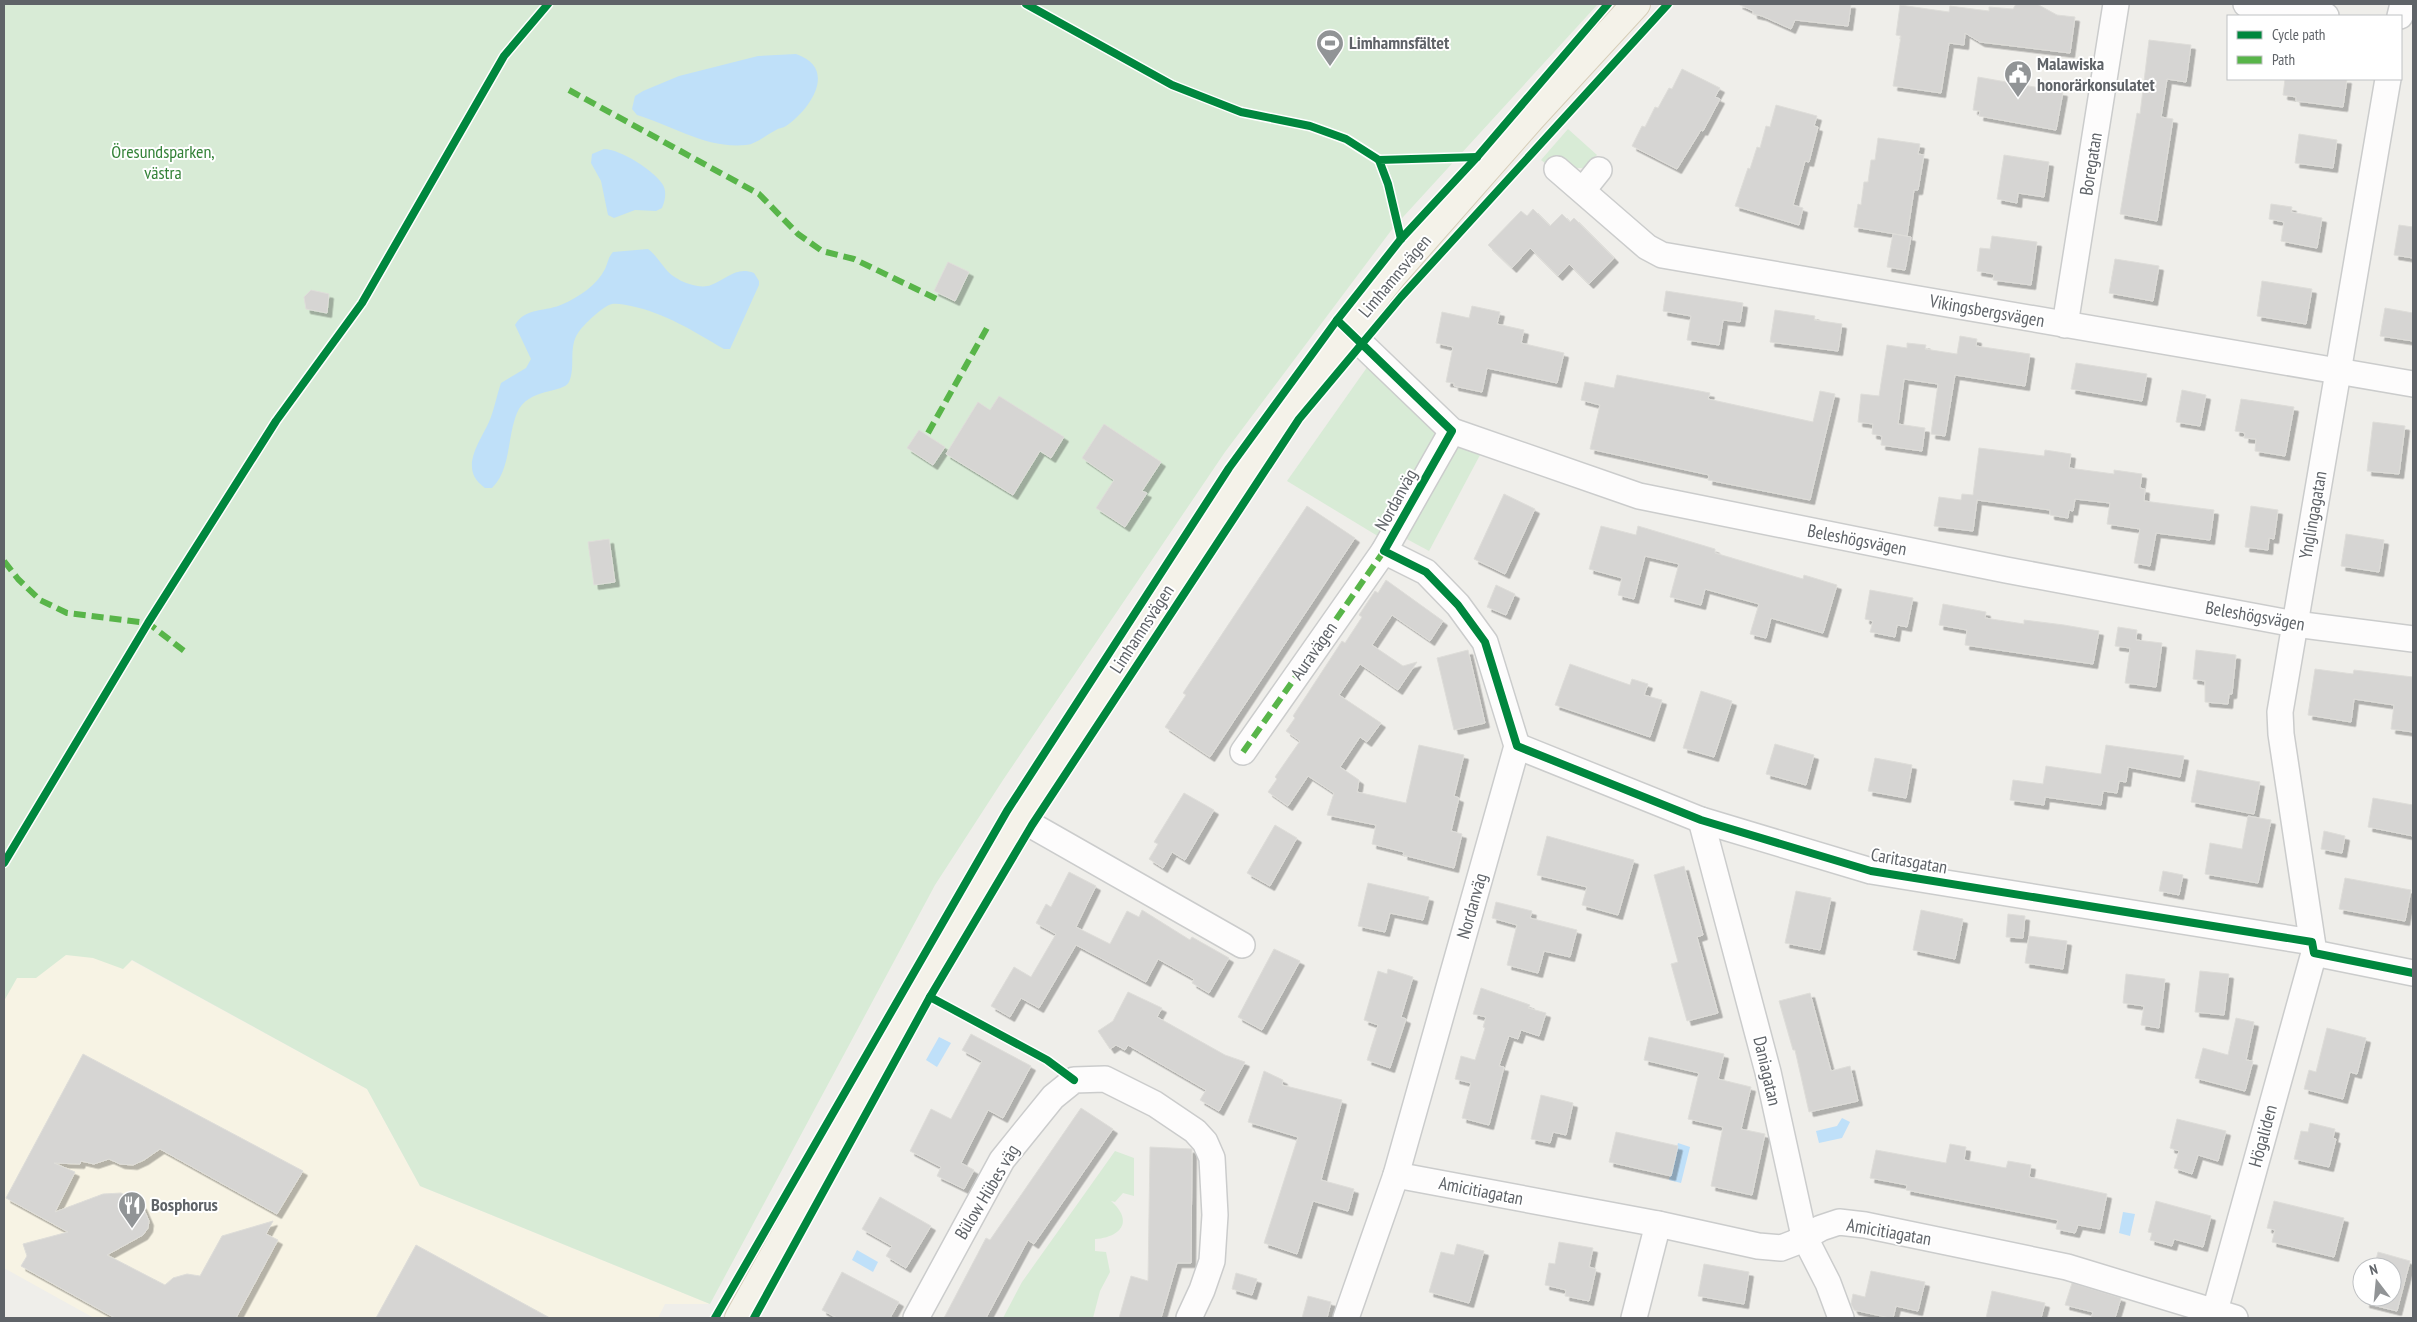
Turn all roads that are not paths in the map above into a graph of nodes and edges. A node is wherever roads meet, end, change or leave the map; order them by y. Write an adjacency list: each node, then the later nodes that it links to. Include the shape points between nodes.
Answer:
1 (1636, 4): 10 (main road, Limhamnsvägen, via 1532,116)
2 (2116, 4): 9 (street, Boregatan)
3 (2246, 4): 4 (street)
4 (2319, 15)
5 (2388, 80): 11 (street, Ynglingagatan)
6 (1557, 169): 8 (street, Vikingsbergsvägen)
7 (1599, 170): 8 (street)
8 (1582, 190): 9 (street, Vikingsbergsvägen, via 1647,247 1662,255)
9 (2065, 325): 11 (street, Vikingsbergsvägen)
10 (1348, 331): 13 (street, Beleshögsvägen); 19 (main road, Limhamnsvägen, via 1281,423)
11 (2337, 372): 12 (street, Vikingsbergsvägen); 15 (street, Ynglingagatan)
12 (2413, 384)
13 (1452, 431): 14 (street, Nordanväg); 15 (street, Beleshögsvägen, via 1639,496)
14 (1384, 551): 17 (street, Nordanväg, via 1426,572 1458,605 1486,642); 18 (street, Auravägen)
15 (2295, 624): 16 (street, Beleshögsvägen); 22 (street, Ynglingagatan, via 2280,712 2281,734)
16 (2413, 639)
17 (1517, 746): 20 (street, Caritasgatan); 24 (street, Nordanväg)
18 (1243, 752)
19 (1018, 818): 21 (street); 28 (main road, Limhamnsvägen)
20 (1701, 820): 22 (street, Caritasgatan, via 1871,870); 26 (street, Daniagatan, via 1768,1072)
21 (1242, 945)
22 (2313, 947): 23 (street, Caritasgatan); 27 (street, Högaliden)
23 (2413, 973)
24 (1396, 1174): 25 (street, Amicitiagatan); 31 (street, Nordanväg)
25 (1658, 1224): 26 (street, Amicitiagatan, via 1766,1247 1781,1248); 32 (street)
26 (1804, 1236): 27 (street, Amicitiagatan, via 1839,1222 1864,1225 2067,1267); 33 (street, Daniagatan, via 1828,1283)
27 (2221, 1316)
28 (739, 1318)
29 (916, 1318): 30 (street, Bülow Hübes väg, via 1002,1160 1053,1097 1074,1080 1105,1079 1155,1104 1195,1131 1205,1142 1212,1158 1215,1215 1212,1261)
30 (1189, 1318)
31 (1346, 1318)
32 (1634, 1318)
33 (1841, 1318)

